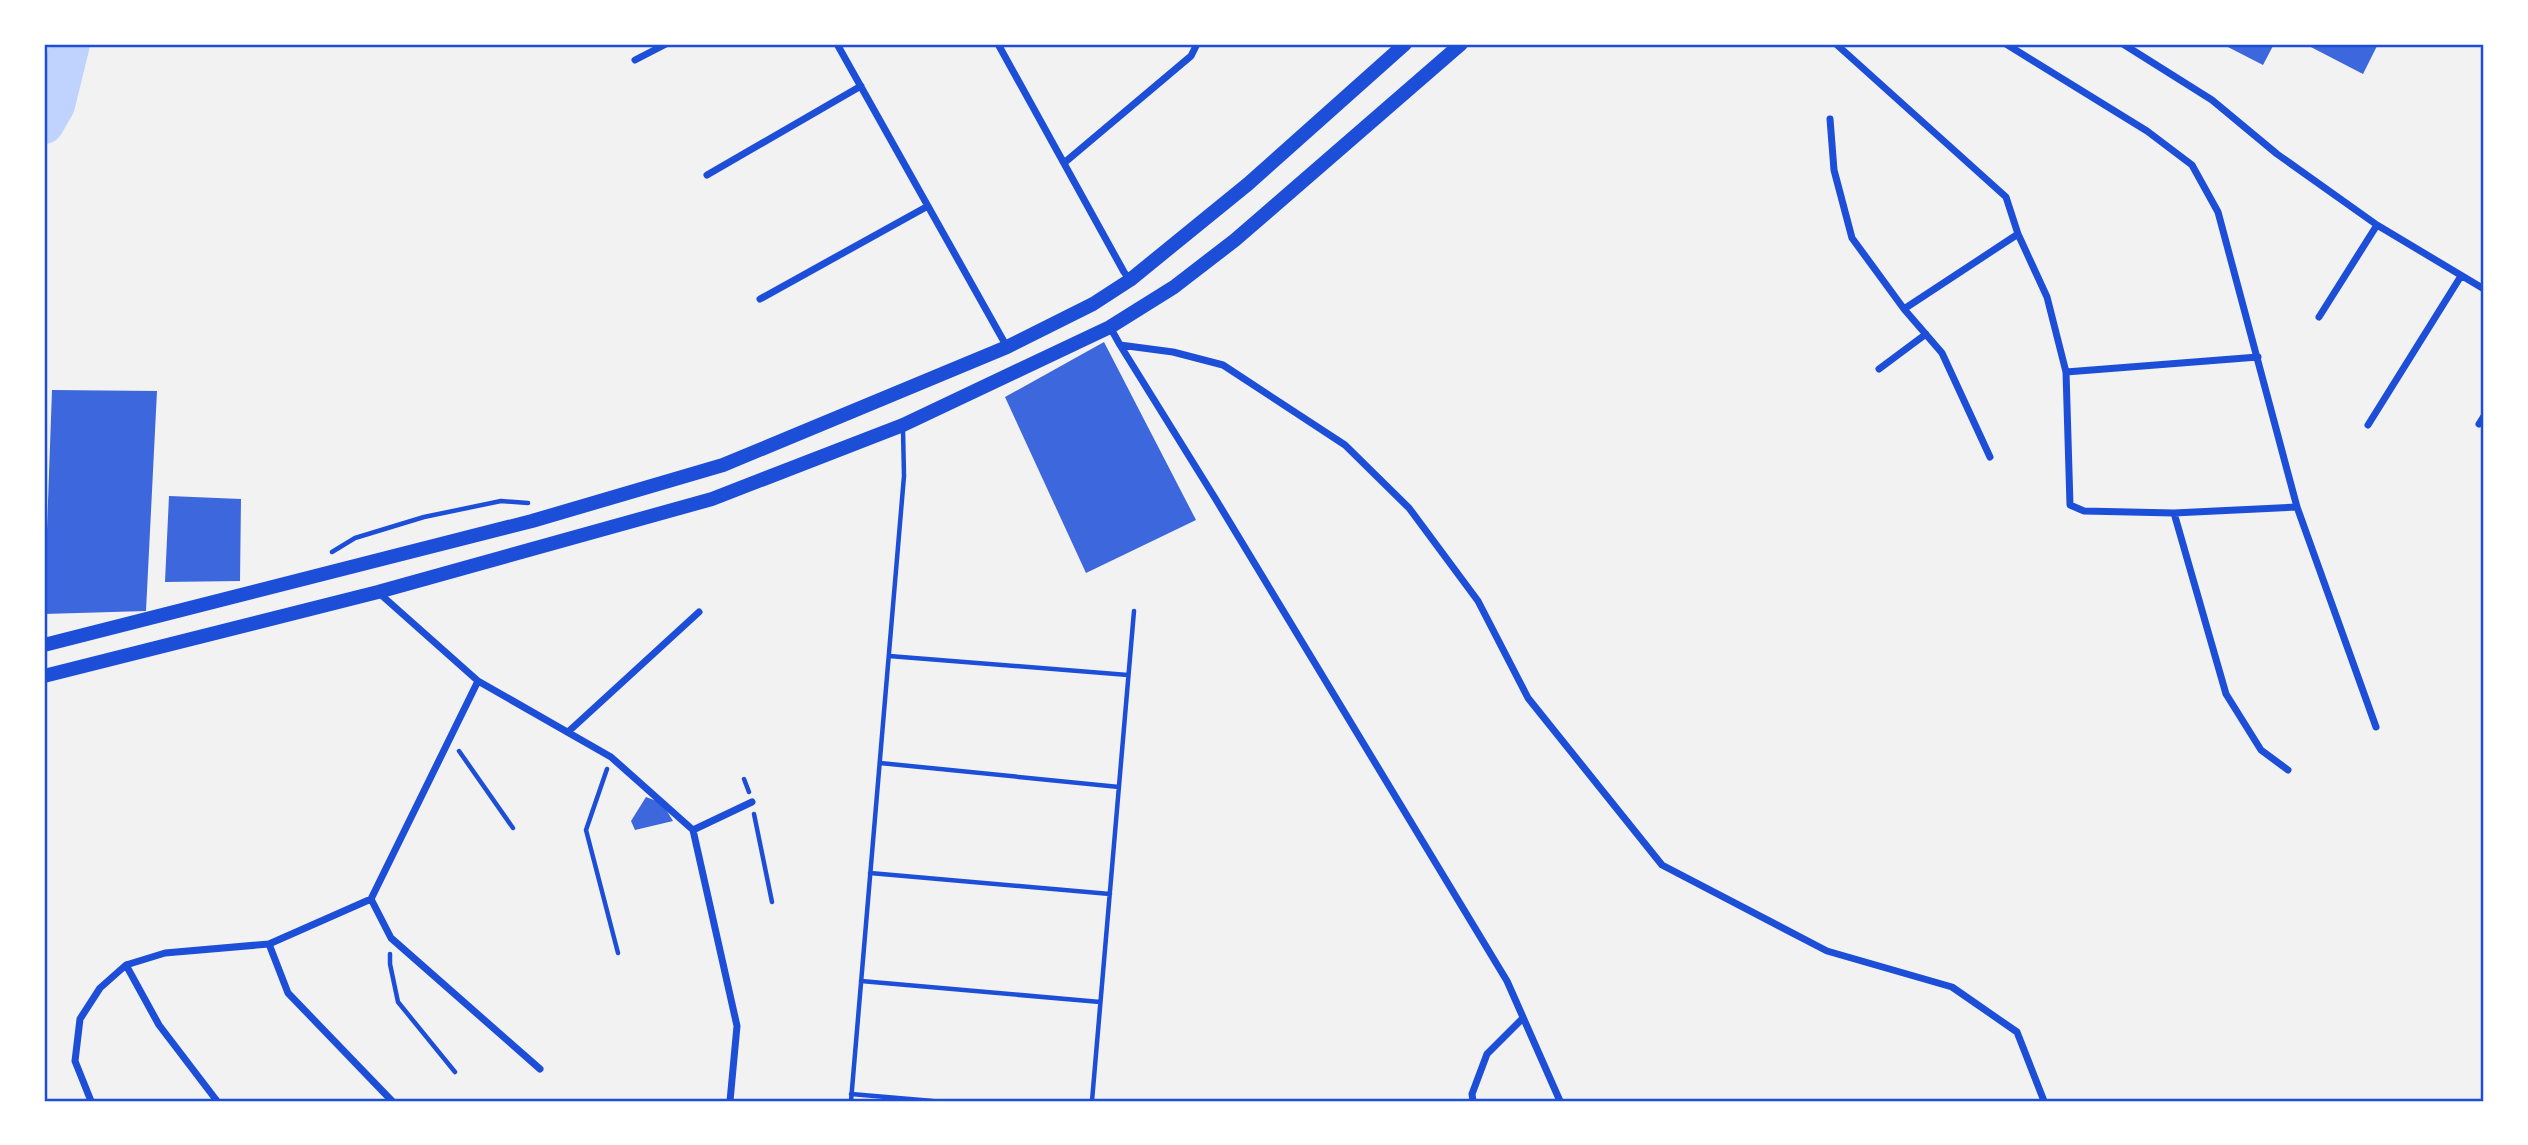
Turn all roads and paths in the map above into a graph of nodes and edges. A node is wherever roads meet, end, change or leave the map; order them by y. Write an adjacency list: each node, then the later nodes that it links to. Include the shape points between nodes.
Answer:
1 (666, 44): 10 (street)
2 (837, 44): 11 (street)
3 (998, 44): 13 (street)
4 (1197, 44): 13 (street, via 1191,56)
5 (1405, 44): 19 (main road, via 1248,184)
6 (1461, 44): 24 (main road, via 1235,240 1174,287)
7 (1836, 44): 17 (street, via 2006,197)
8 (2006, 44): 28 (street, via 2147,131 2192,165 2218,212)
9 (2123, 44): 16 (street, via 2212,100 2277,154)
10 (635, 60)
11 (860, 86): 14 (street); 15 (street)
12 (1829, 119): 22 (street, via 1834,170 1852,238)
13 (1063, 163): 19 (street)
14 (707, 175)
15 (928, 206): 21 (street); 27 (street)
16 (2377, 225): 18 (street); 23 (street)
17 (2018, 234): 22 (street); 30 (street, via 2047,297)
18 (2461, 276): 20 (street); 34 (street)
19 (1130, 280): 27 (main road)
20 (2484, 289)
21 (760, 299)
22 (1904, 309): 25 (street)
23 (2319, 317)
24 (1110, 327): 26 (street); 33 (main road)
25 (1926, 334): 29 (street); 35 (street, via 1942,353)
26 (1119, 345): 69 (street, via 1500,969); 83 (street, via 1223,365 1345,444 1409,508 1478,601 1528,698 1662,865 1827,951 1952,987 2017,1032)
27 (1007, 347): 43 (main road, via 723,465 532,521)
28 (2258, 357): 30 (street); 37 (street)
29 (1879, 369)
30 (2066, 372): 38 (street, via 2070,505 2084,511)
31 (2484, 416): 32 (street)
32 (2479, 424)
33 (903, 425): 40 (main road, via 712,499); 44 (lane, via 904,476)
34 (2368, 425)
35 (1990, 457)
36 (539, 504): 39 (path, via 501,500 424,517 355,538)
37 (2297, 507): 38 (street); 48 (street)
38 (2174, 513): 53 (street, via 2226,694 2261,750)
39 (325, 557)
40 (378, 592): 46 (main road); 47 (street)
41 (1133, 611): 45 (lane)
42 (699, 612): 49 (street)
43 (44, 645)
44 (889, 656): 45 (lane); 52 (lane)
45 (1128, 675): 55 (lane)
46 (44, 676)
47 (478, 681): 49 (street); 50 (street)
48 (2376, 727)
49 (568, 732): 51 (street)
50 (450, 738): 57 (path); 61 (street)
51 (611, 757): 58 (street); 65 (path, via 586,830)
52 (880, 763): 55 (lane); 59 (lane)
53 (2287, 770)
54 (744, 779): 56 (path)
55 (1119, 787): 60 (lane)
56 (752, 802): 58 (street); 62 (path)
57 (513, 828)
58 (693, 830): 77 (street, via 737,1026)
59 (870, 873): 60 (lane); 67 (lane)
60 (1110, 894): 68 (lane)
61 (371, 899): 63 (street); 64 (street)
62 (772, 902)
63 (391, 938): 70 (street); 71 (path, via 390,964 398,1002)
64 (269, 944): 66 (street, via 165,953); 76 (street, via 288,993)
65 (618, 953)
66 (126, 965): 74 (street, via 100,988 80,1019 75,1061); 75 (street, via 159,1025)
67 (861, 981): 68 (lane); 72 (lane)
68 (1100, 1002): 80 (lane)
69 (1523, 1018): 81 (street, via 1487,1054); 82 (street)
70 (540, 1069)
71 (454, 1072)
72 (851, 1094): 73 (lane); 78 (lane)
73 (875, 1099): 79 (lane)
74 (92, 1101)
75 (217, 1101)
76 (392, 1101)
77 (730, 1101)
78 (851, 1101)
79 (933, 1101)
80 (1092, 1101)
81 (1473, 1101)
82 (1560, 1101)
83 (2044, 1101)

